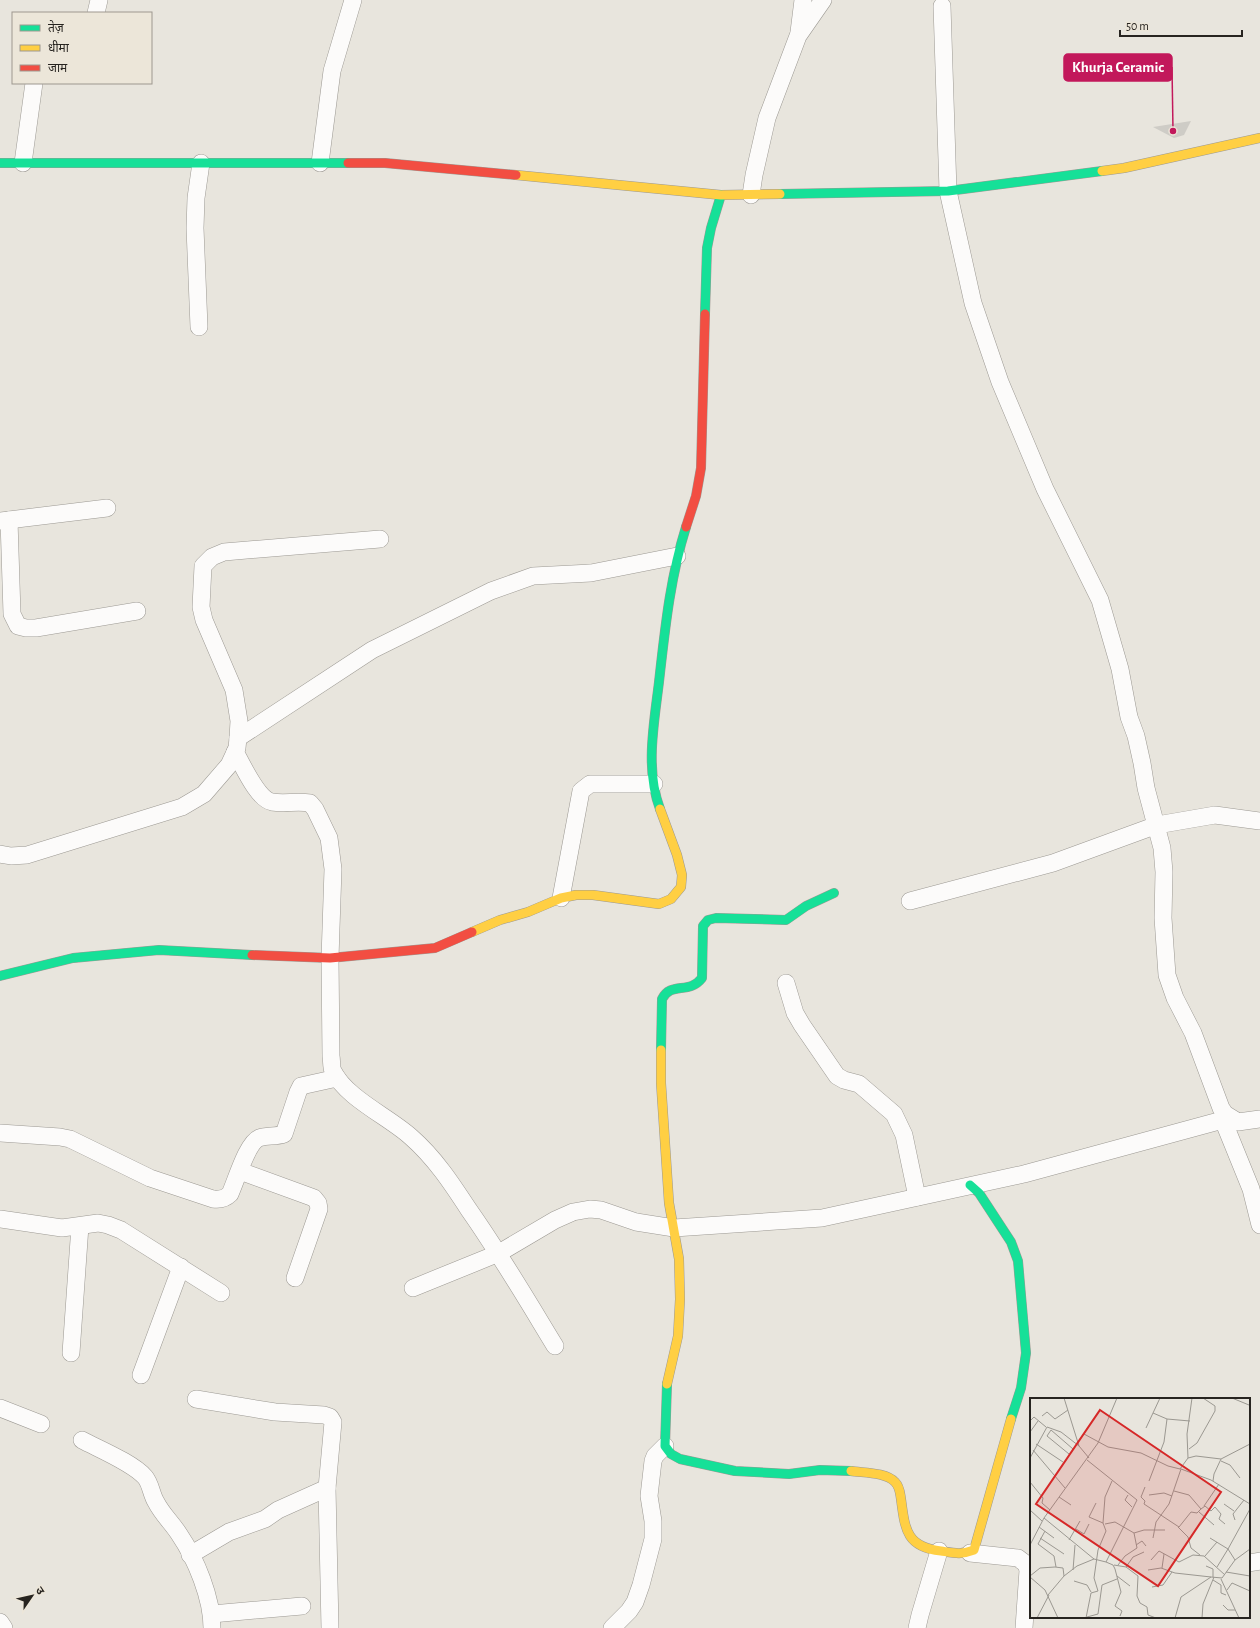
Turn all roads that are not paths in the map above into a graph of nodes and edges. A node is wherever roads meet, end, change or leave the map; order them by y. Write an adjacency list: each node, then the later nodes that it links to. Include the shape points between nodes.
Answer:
1 (99, 0): 6 (street)
2 (353, 0): 13 (street, via 332,71)
3 (803, 0): 7 (street)
4 (823, 0): 7 (street)
5 (942, 6): 14 (street)
6 (96, 12)
7 (798, 36): 16 (street, via 766,118)
8 (34, 84): 11 (street)
9 (1260, 138): 14 (street, via 1124,168)
10 (0, 163): 11 (street)
11 (24, 163): 12 (street)
12 (201, 163): 13 (street); 17 (street, via 195,228)
13 (320, 163): 15 (street, via 385,163)
14 (948, 191): 16 (street); 26 (street, via 973,303 1000,382 1045,489 1100,600 1117,654 1129,717 1136,736 1146,788)
15 (721, 195): 16 (street); 21 (street, via 707,248 701,468 696,496)
16 (751, 196)
17 (199, 327)
18 (107, 508): 19 (street)
19 (4, 520): 22 (street, via 12,614 18,626 36,628)
20 (380, 539): 23 (street, via 224,552 212,557 203,566 201,607 204,620 234,690 239,721)
21 (677, 556): 23 (street, via 591,574 532,576 491,591 372,650); 24 (street, via 664,627 652,745)
22 (137, 611)
23 (236, 745): 27 (street, via 229,765 204,794 182,807 27,854); 31 (street, via 258,792 272,802 310,803 329,838 333,869)
24 (654, 784): 29 (street, via 590,784 581,791); 29 (street, via 655,796 677,855 682,875 681,887 671,899 659,904 593,895)
25 (1260, 821): 26 (street, via 1215,815)
26 (1157, 825): 30 (street, via 1053,863); 35 (street, via 1164,872 1163,918 1167,975)
27 (0, 854)
28 (834, 893): 44 (street, via 806,906 786,920 708,920 703,926 702,978 694,987 668,990 664,994 660,1083 669,1203)
29 (561, 898): 31 (street, via 500,920 435,948)
30 (910, 901)
31 (330, 958): 32 (street, via 159,950 73,958); 34 (street, via 331,1056 332,1069)
32 (0, 976)
33 (786, 982): 40 (street, via 795,1013 802,1026 837,1076 859,1084 894,1114 904,1134)
34 (337, 1078): 38 (street, via 301,1086 284,1134 256,1140 250,1146); 45 (street, via 349,1091 411,1136 430,1155)
35 (1227, 1119): 36 (street, via 1238,1122); 39 (street, via 1024,1174); 42 (street, via 1251,1189)
36 (1260, 1119)
37 (0, 1133): 38 (street, via 70,1139 150,1178 213,1199 226,1198 230,1194)
38 (240, 1171): 47 (street, via 314,1198 318,1203 319,1209)
39 (970, 1185): 40 (street); 60 (street, via 979,1193 1011,1242 1018,1261 1026,1353 1021,1388 1003,1443 978,1539)
40 (917, 1197): 44 (street, via 822,1218)
41 (0, 1219): 43 (street, via 62,1228)
42 (1260, 1225)
43 (80, 1226): 46 (street, via 98,1223 122,1230); 51 (street)
44 (674, 1228): 45 (street, via 636,1222 601,1210 590,1209 573,1212 555,1220); 57 (street, via 679,1259 680,1299 678,1336 667,1382)
45 (499, 1253): 48 (street); 50 (street)
46 (181, 1267): 49 (street); 52 (street)
47 (295, 1278)
48 (413, 1288)
49 (221, 1293)
50 (555, 1346)
51 (71, 1353)
52 (141, 1375)
53 (196, 1399): 58 (street, via 276,1412 330,1417 333,1430)
54 (0, 1408): 55 (street)
55 (41, 1424)
56 (82, 1440): 61 (street, via 132,1467 144,1477 149,1483 155,1501 179,1534)
57 (665, 1446): 59 (street, via 671,1454 680,1459 735,1471 789,1474 846,1470 882,1476 894,1481 899,1488 908,1535 929,1550); 70 (street, via 653,1461 649,1496 653,1539 641,1585 629,1611)
58 (327, 1488): 61 (street, via 278,1510 265,1519 229,1532); 69 (street)
59 (939, 1551): 60 (street); 71 (street)
60 (970, 1553): 62 (street)
61 (190, 1555): 66 (street, via 208,1595)
62 (1027, 1560): 72 (street)
63 (1260, 1561): 64 (street)
64 (1250, 1563)
65 (302, 1606): 66 (street)
66 (212, 1621)
67 (0, 1622): 68 (street)
68 (4, 1628)
69 (330, 1628)
70 (612, 1628)
71 (917, 1628)
72 (1024, 1628)

